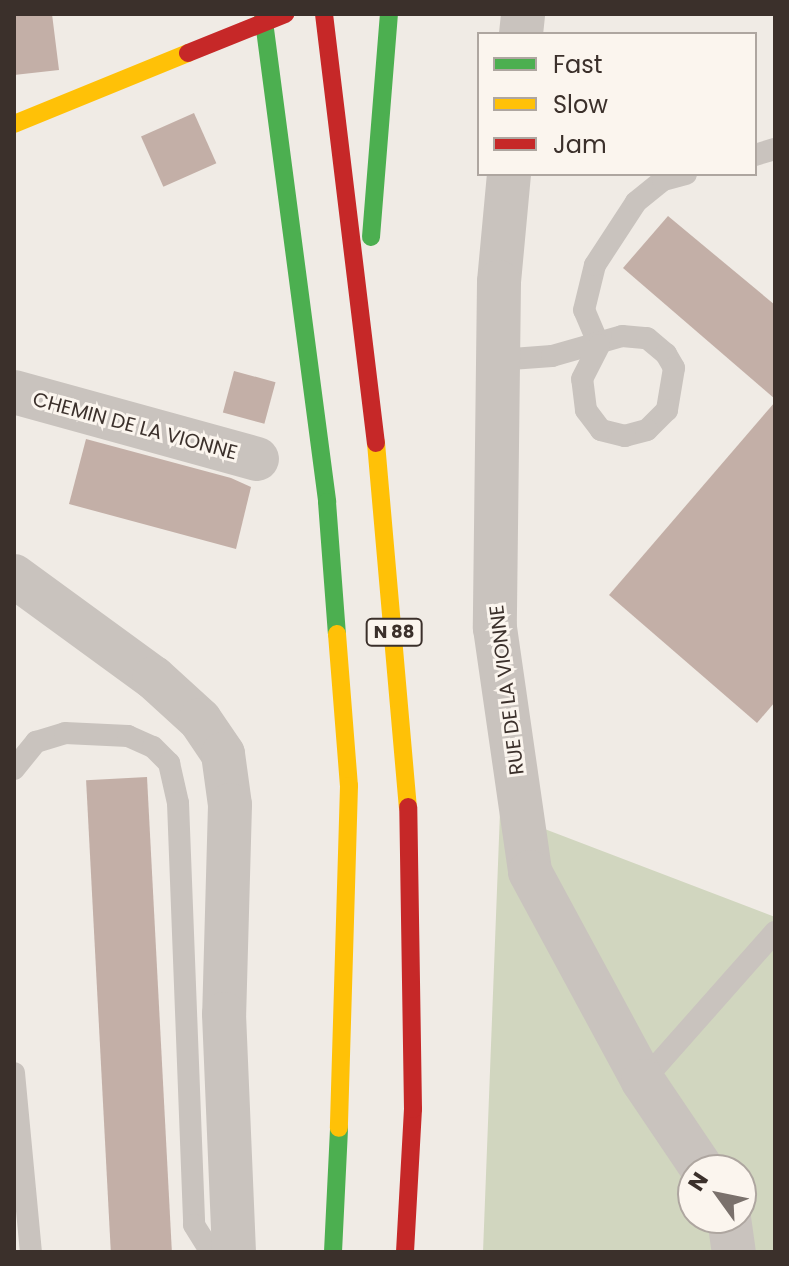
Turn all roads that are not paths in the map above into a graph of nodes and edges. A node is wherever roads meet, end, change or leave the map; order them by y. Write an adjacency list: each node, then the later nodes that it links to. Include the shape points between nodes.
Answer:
1 (263, 14): 16 (main road, N 88, via 327,502 347,754)
2 (285, 14): 5 (main road, bridge)
3 (324, 14): 8 (main road, N 88)
4 (389, 14): 8 (main road)
5 (14, 124)
6 (509, 176): 10 (street, RUE DE LA VIONNE)
7 (678, 176): 9 (lane, via 663,180 636,202 595,265 584,310)
8 (364, 323): 25 (main road, N 88, via 408,777 413,1109)
9 (599, 345): 9 (lane, via 582,379 586,410 601,430 625,436 647,430 667,410 674,368 647,338 622,336); 10 (lane)
10 (498, 360): 18 (street, RUE DE LA VIONNE, via 495,628 530,872)
11 (14, 392): 12 (street, CHEMIN DE LA VIONNE)
12 (257, 459)
13 (14, 576): 22 (street, via 154,678 200,720 223,754 230,805 224,1014)
14 (14, 769): 21 (lane, via 36,742 65,733 128,736 153,747 169,763 178,803 194,1225)
15 (775, 932): 18 (lane)
16 (343, 1053): 23 (main road); 24 (main road, N 88)
17 (14, 1073): 20 (lane)
18 (643, 1081): 19 (street, RUE DE LA VIONNE)
19 (692, 1154)
20 (31, 1252)
21 (211, 1252)
22 (234, 1252)
23 (320, 1252)
24 (333, 1252)
25 (405, 1252)

